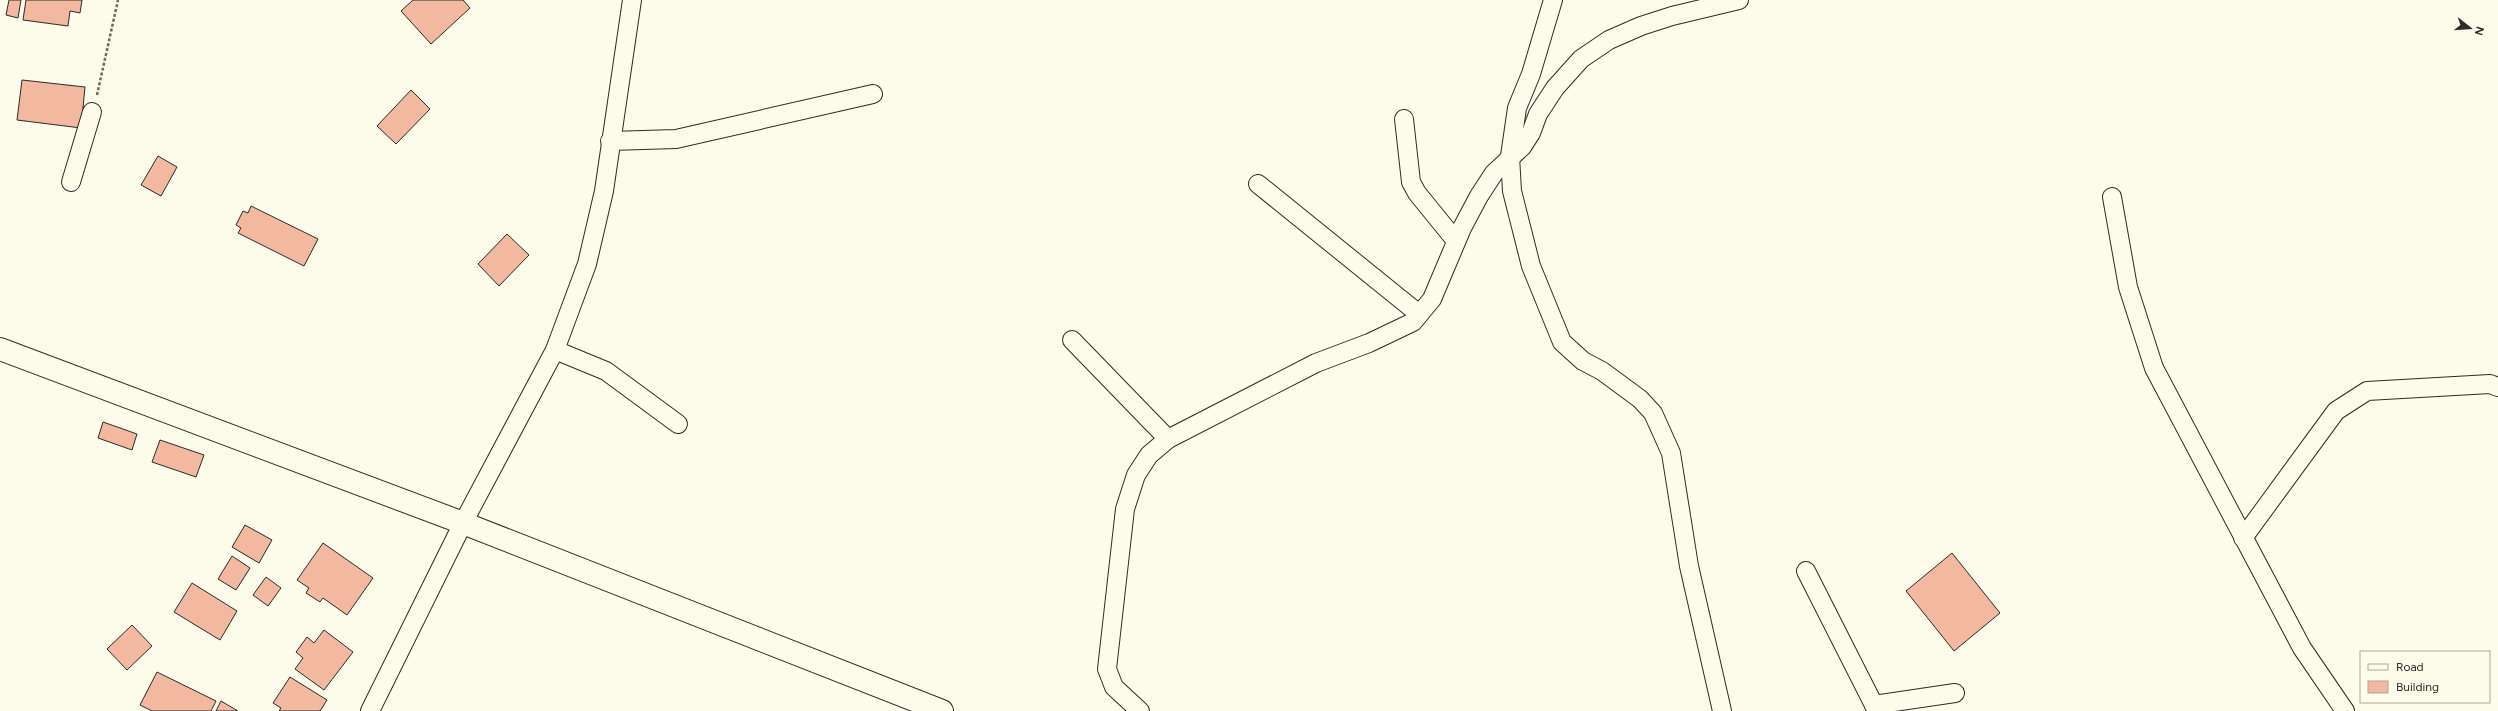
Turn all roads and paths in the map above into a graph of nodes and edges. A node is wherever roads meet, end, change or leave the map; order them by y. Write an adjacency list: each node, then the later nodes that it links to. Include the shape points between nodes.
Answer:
1 (118, 0): 6 (path)
2 (632, 0): 8 (street)
3 (1553, 0): 9 (street, via 1531,74 1517,108)
4 (1739, 0): 9 (street, via 1641,26 1609,40 1586,55 1555,88 1538,114 1531,133 1522,146)
5 (873, 94): 8 (street, via 676,139)
6 (94, 107): 10 (street)
7 (1404, 120): 13 (street, via 1411,182)
8 (610, 141): 17 (street, via 604,190 587,264)
9 (1510, 156): 13 (street, via 1494,173 1479,196); 29 (street, via 1512,191 1531,266 1562,342 1583,361 1602,371 1640,399 1653,414 1671,453 1690,566)
10 (71, 182)
11 (1258, 184): 14 (street)
12 (2112, 197): 22 (street, via 2128,287 2154,368)
13 (1456, 241): 14 (street, via 1432,299)
14 (1419, 314): 20 (street, via 1413,322 1369,343 1316,363)
15 (1072, 340): 20 (street)
16 (0, 349): 21 (main road)
17 (555, 350): 19 (street, via 606,371); 21 (street)
18 (2498, 387): 22 (street, via 2490,384 2367,391 2354,397 2336,411 2320,430)
19 (678, 424)
20 (1168, 439): 28 (street, via 1149,455 1136,475 1125,509 1107,669 1114,687)
21 (463, 523): 26 (street); 27 (main road)
22 (2244, 538): 30 (street, via 2302,648)
23 (1806, 571): 25 (street)
24 (1955, 693): 25 (street)
25 (1876, 708)
26 (370, 711)
27 (942, 711)
28 (1140, 711)
29 (1722, 711)
30 (2345, 711)

